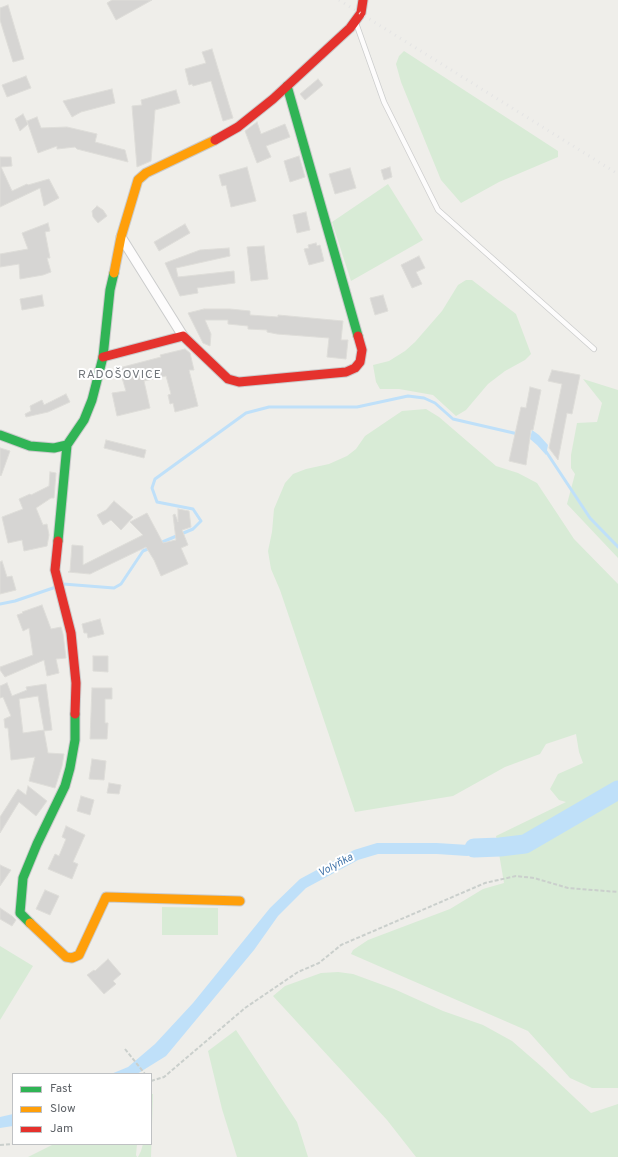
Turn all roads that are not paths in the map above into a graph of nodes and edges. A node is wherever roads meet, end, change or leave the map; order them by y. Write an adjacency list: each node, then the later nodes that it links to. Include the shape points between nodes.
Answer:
1 (363, 0): 2 (street, via 361,13)
2 (356, 22): 3 (street); 6 (lane, via 384,102 438,210)
3 (287, 86): 4 (street, via 238,127 146,172 135,187); 5 (street, via 362,350 360,362 346,372 239,382 228,378)
4 (121, 237): 5 (street); 7 (street, via 110,290)
5 (183, 336): 7 (street)
6 (594, 350)
7 (103, 357): 9 (street, via 84,420)
8 (0, 435): 9 (street, via 30,446 54,448)
9 (67, 445): 10 (street, via 55,570 71,633 76,683 75,740 65,786 23,878 20,913 66,957 72,958 79,955 106,897)
10 (240, 901)

